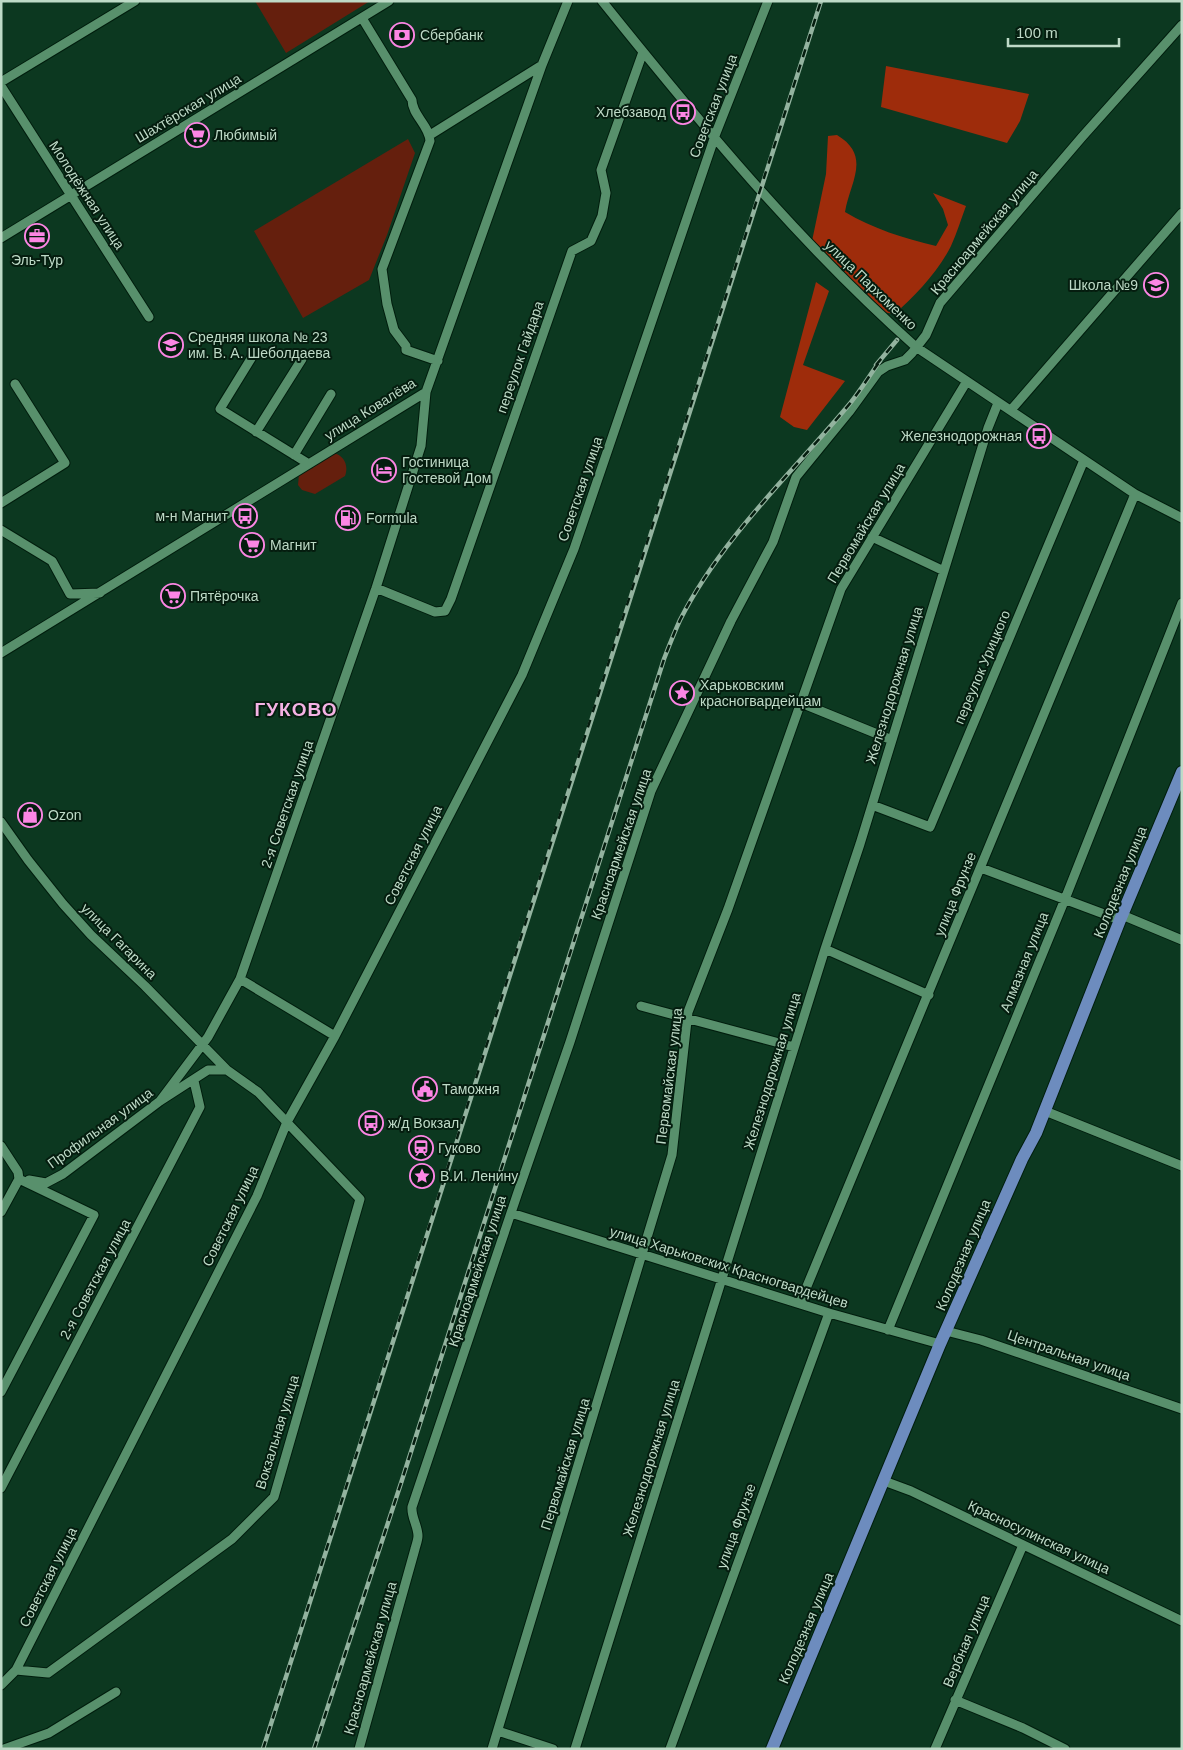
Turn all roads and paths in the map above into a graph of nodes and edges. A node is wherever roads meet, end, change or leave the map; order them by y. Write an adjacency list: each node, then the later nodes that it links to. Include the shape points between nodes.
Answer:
1 (135, 1): 10 (street)
2 (389, 1): 6 (street, Шахтёрская улица)
3 (568, 1): 9 (street, улица Ковалёва)
4 (602, 1): 8 (street, улица Пархоменко)
5 (768, 1): 13 (street, Советская улица)
6 (362, 18): 12 (street); 14 (street, Шахтёрская улица)
7 (1182, 25): 18 (street, Красноармейская улица, via 940,303 926,335)
8 (643, 52): 13 (street, улица Пархоменко); 38 (street, переулок Гайдара, via 601,170 606,193 602,216 591,241 572,251 451,599 445,611 435,612)
9 (542, 65): 12 (street); 21 (street, улица Ковалёва)
10 (1, 82)
11 (1, 86): 14 (street, Молодёжная улица)
12 (430, 135): 21 (street, via 382,269 394,330 406,350)
13 (715, 139): 18 (street, улица Пархоменко, via 821,257); 56 (street, Советская улица, via 574,549 522,675)
14 (70, 195): 16 (street, Шахтёрская улица); 17 (street, Молодёжная улица)
15 (1182, 213): 27 (street)
16 (1, 238)
17 (149, 317)
18 (916, 347): 22 (street, улица Пархоменко); 68 (street, Красноармейская улица, via 905,360 878,372 796,477 773,542 731,621 651,792)
19 (252, 357): 28 (street, via 220,409)
20 (302, 358): 28 (street)
21 (438, 361): 24 (street, улица Ковалёва)
22 (966, 381): 26 (street, улица Пархоменко); 36 (street, Первомайская улица)
23 (15, 384): 33 (street, via 65,463)
24 (426, 392): 31 (street, улица Ковалёва); 38 (street, 2-я Советская улица, via 421,446)
25 (331, 394): 29 (street)
26 (998, 402): 27 (street, улица Пархоменко); 37 (street, Железнодорожная улица)
27 (1011, 410): 30 (street, улица Пархоменко)
28 (256, 432): 29 (street)
29 (294, 455): 31 (street)
30 (1084, 460): 32 (street, улица Пархоменко); 45 (street, переулок Урицкого, via 930,827)
31 (309, 464): 39 (street, улица Ковалёва)
32 (1135, 494): 34 (street, улица Пархоменко); 47 (street, улица Фрунзе)
33 (1, 503)
34 (1182, 518)
35 (1, 530): 39 (street, via 52,562 70,594)
36 (872, 537): 37 (street); 42 (street, Первомайская улица, via 841,589)
37 (944, 571): 43 (street, Железнодорожная улица)
38 (376, 588): 52 (street, 2-я Советская улица)
39 (101, 593): 41 (street, улица Ковалёва)
40 (1182, 603): 48 (street, Алмазная улица)
41 (1, 654)
42 (800, 703): 43 (street); 55 (street, Первомайская улица)
43 (892, 740): 45 (street, Железнодорожная улица)
44 (1182, 772): 49 (main road, Колодезная улица)
45 (872, 805): 51 (street, Железнодорожная улица)
46 (1, 822): 57 (street, улица Гагарина, via 80,923)
47 (981, 868): 48 (street); 53 (street, улица Фрунзе)
48 (1065, 900): 49 (street); 73 (street, Алмазная улица)
49 (1121, 917): 50 (street); 62 (main road, Колодезная улица)
50 (1182, 940)
51 (825, 949): 53 (street); 58 (street, Железнодорожная улица)
52 (240, 979): 56 (street); 57 (street, 2-я Советская улица)
53 (929, 995): 71 (street, улица Фрунзе)
54 (641, 1006): 55 (street)
55 (688, 1019): 58 (street); 69 (street, Первомайская улица, via 672,1155)
56 (335, 1036): 63 (street, Советская улица)
57 (202, 1044): 59 (street, улица Гагарина); 61 (street, 2-я Советская улица)
58 (794, 1047): 70 (street, Железнодорожная улица)
59 (227, 1070): 60 (street, Профильная улица, via 208,1070); 63 (street, улица Гагарина, via 258,1092)
60 (194, 1081): 61 (street, Профильная улица); 79 (street, 2-я Советская улица, via 200,1108)
61 (160, 1101): 66 (street, Профильная улица, via 63,1174 46,1183)
62 (1045, 1111): 65 (street); 74 (main road, Колодезная улица)
63 (286, 1122): 82 (street, Советская улица, via 257,1196); 82 (street, Вокзальная улица, via 360,1199 274,1497 232,1539 48,1674)
64 (1, 1146): 66 (street)
65 (1182, 1166)
66 (19, 1179): 67 (street); 76 (street, via 94,1215)
67 (1, 1212)
68 (511, 1213): 69 (street, улица Харьковских Красногвардейцев); 88 (street, Красноармейская улица, via 412,1507 411,1515 418,1536 416,1549)
69 (643, 1254): 70 (street, улица Харьковских Красногвардейцев); 86 (street, Первомайская улица)
70 (721, 1279): 71 (street, улица Харьковских Красногвардейцев); 91 (street, Железнодорожная улица)
71 (800, 1303): 72 (street, улица Харьковских Красногвардейцев)
72 (829, 1312): 73 (street, улица Харьковских Красногвардейцев); 92 (street, улица Фрунзе)
73 (888, 1330): 75 (street, улица Харьковских Красногвардейцев)
74 (946, 1331): 75 (main road, Колодезная улица); 77 (street, Центральная улица)
75 (940, 1344): 78 (main road, Колодезная улица)
76 (1, 1392)
77 (1182, 1409)
78 (884, 1481): 80 (street, Красносулинская улица); 93 (main road, Колодезная улица)
79 (1, 1488)
80 (1023, 1545): 81 (street, Красносулинская улица); 85 (street, Вербная улица)
81 (1182, 1622)
82 (16, 1670): 83 (street, Советская улица)
83 (1, 1684)
84 (116, 1692): 87 (street, via 49,1733)
85 (955, 1700): 94 (street, Вербная улица); 95 (street)
86 (498, 1731): 89 (street, Первомайская улица); 90 (street)
87 (4, 1749)
88 (359, 1749)
89 (492, 1749)
90 (553, 1749)
91 (574, 1749)
92 (670, 1749)
93 (772, 1749)
94 (935, 1749)
95 (1065, 1749)

